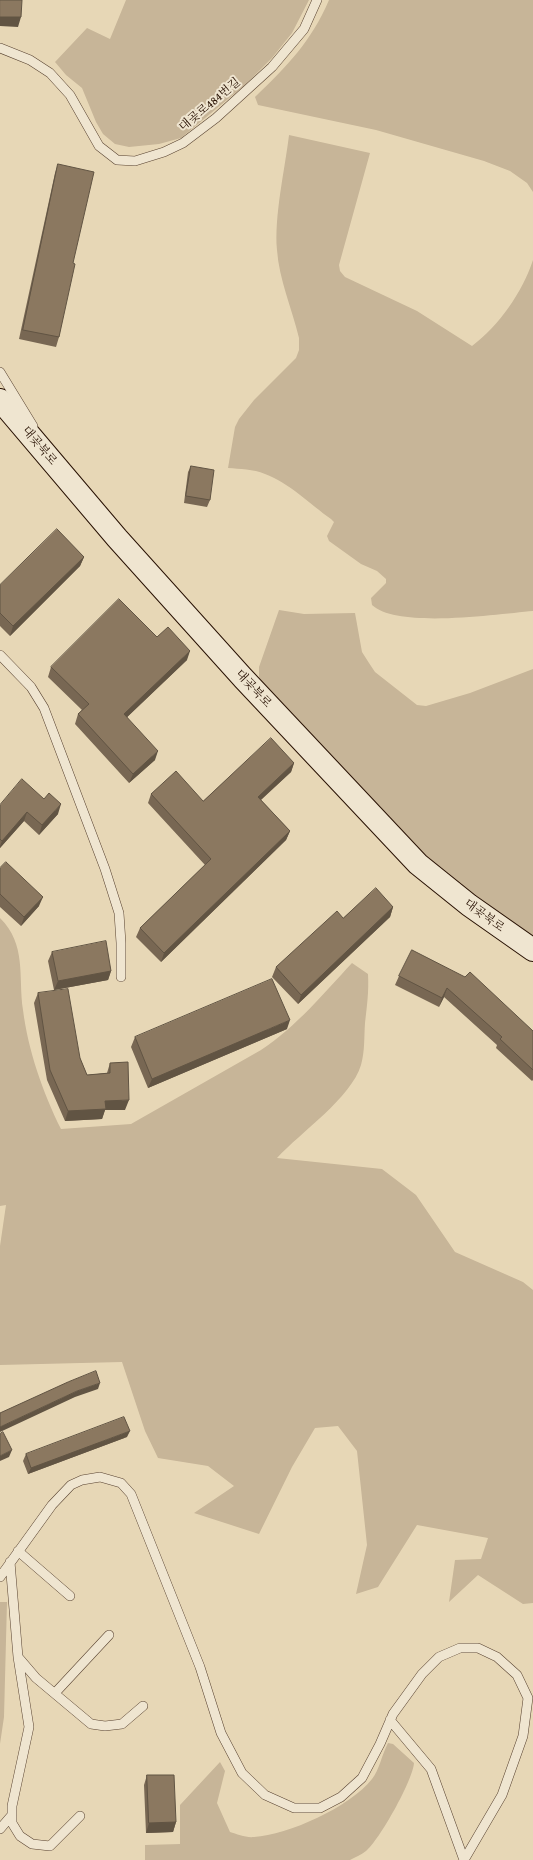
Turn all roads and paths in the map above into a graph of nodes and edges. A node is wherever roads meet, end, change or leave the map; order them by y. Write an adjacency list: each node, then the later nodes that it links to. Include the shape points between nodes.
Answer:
1 (317, 0): 2 (lane, 대곶로484번길, via 300,35 272,67 216,118 183,143 135,161 117,160 99,146 70,96 50,73 30,60)
2 (0, 48)
3 (0, 372): 5 (lane, via 32,423)
4 (0, 400): 5 (street, 대곶북로)
5 (36, 443): 7 (street, 대곶북로, via 117,538 243,678 418,864 469,905)
6 (0, 655): 8 (lane, via 31,687 44,708 105,869 119,913)
7 (533, 950)
8 (121, 977)
9 (18, 1551): 10 (lane); 12 (lane); 17 (lane, via 52,1505 71,1485 100,1477 121,1483 131,1494 200,1667 221,1733 242,1773 265,1795 294,1808 320,1808 341,1798 362,1778)
10 (10, 1562): 11 (lane); 14 (lane)
11 (0, 1577)
12 (70, 1596)
13 (109, 1635): 15 (lane)
14 (18, 1657): 15 (lane, via 36,1678); 18 (lane, via 29,1727)
15 (55, 1693): 16 (lane, via 91,1724 104,1726 122,1724)
16 (143, 1706)
17 (390, 1720): 21 (lane, via 431,1769); 21 (lane, via 422,1674 439,1657 460,1648 478,1648 497,1657 517,1675 528,1698 523,1736 502,1795)
18 (12, 1815): 19 (lane, via 12,1823 20,1836 32,1844 50,1846); 20 (lane)
19 (80, 1816)
20 (0, 1830)
21 (464, 1860)

